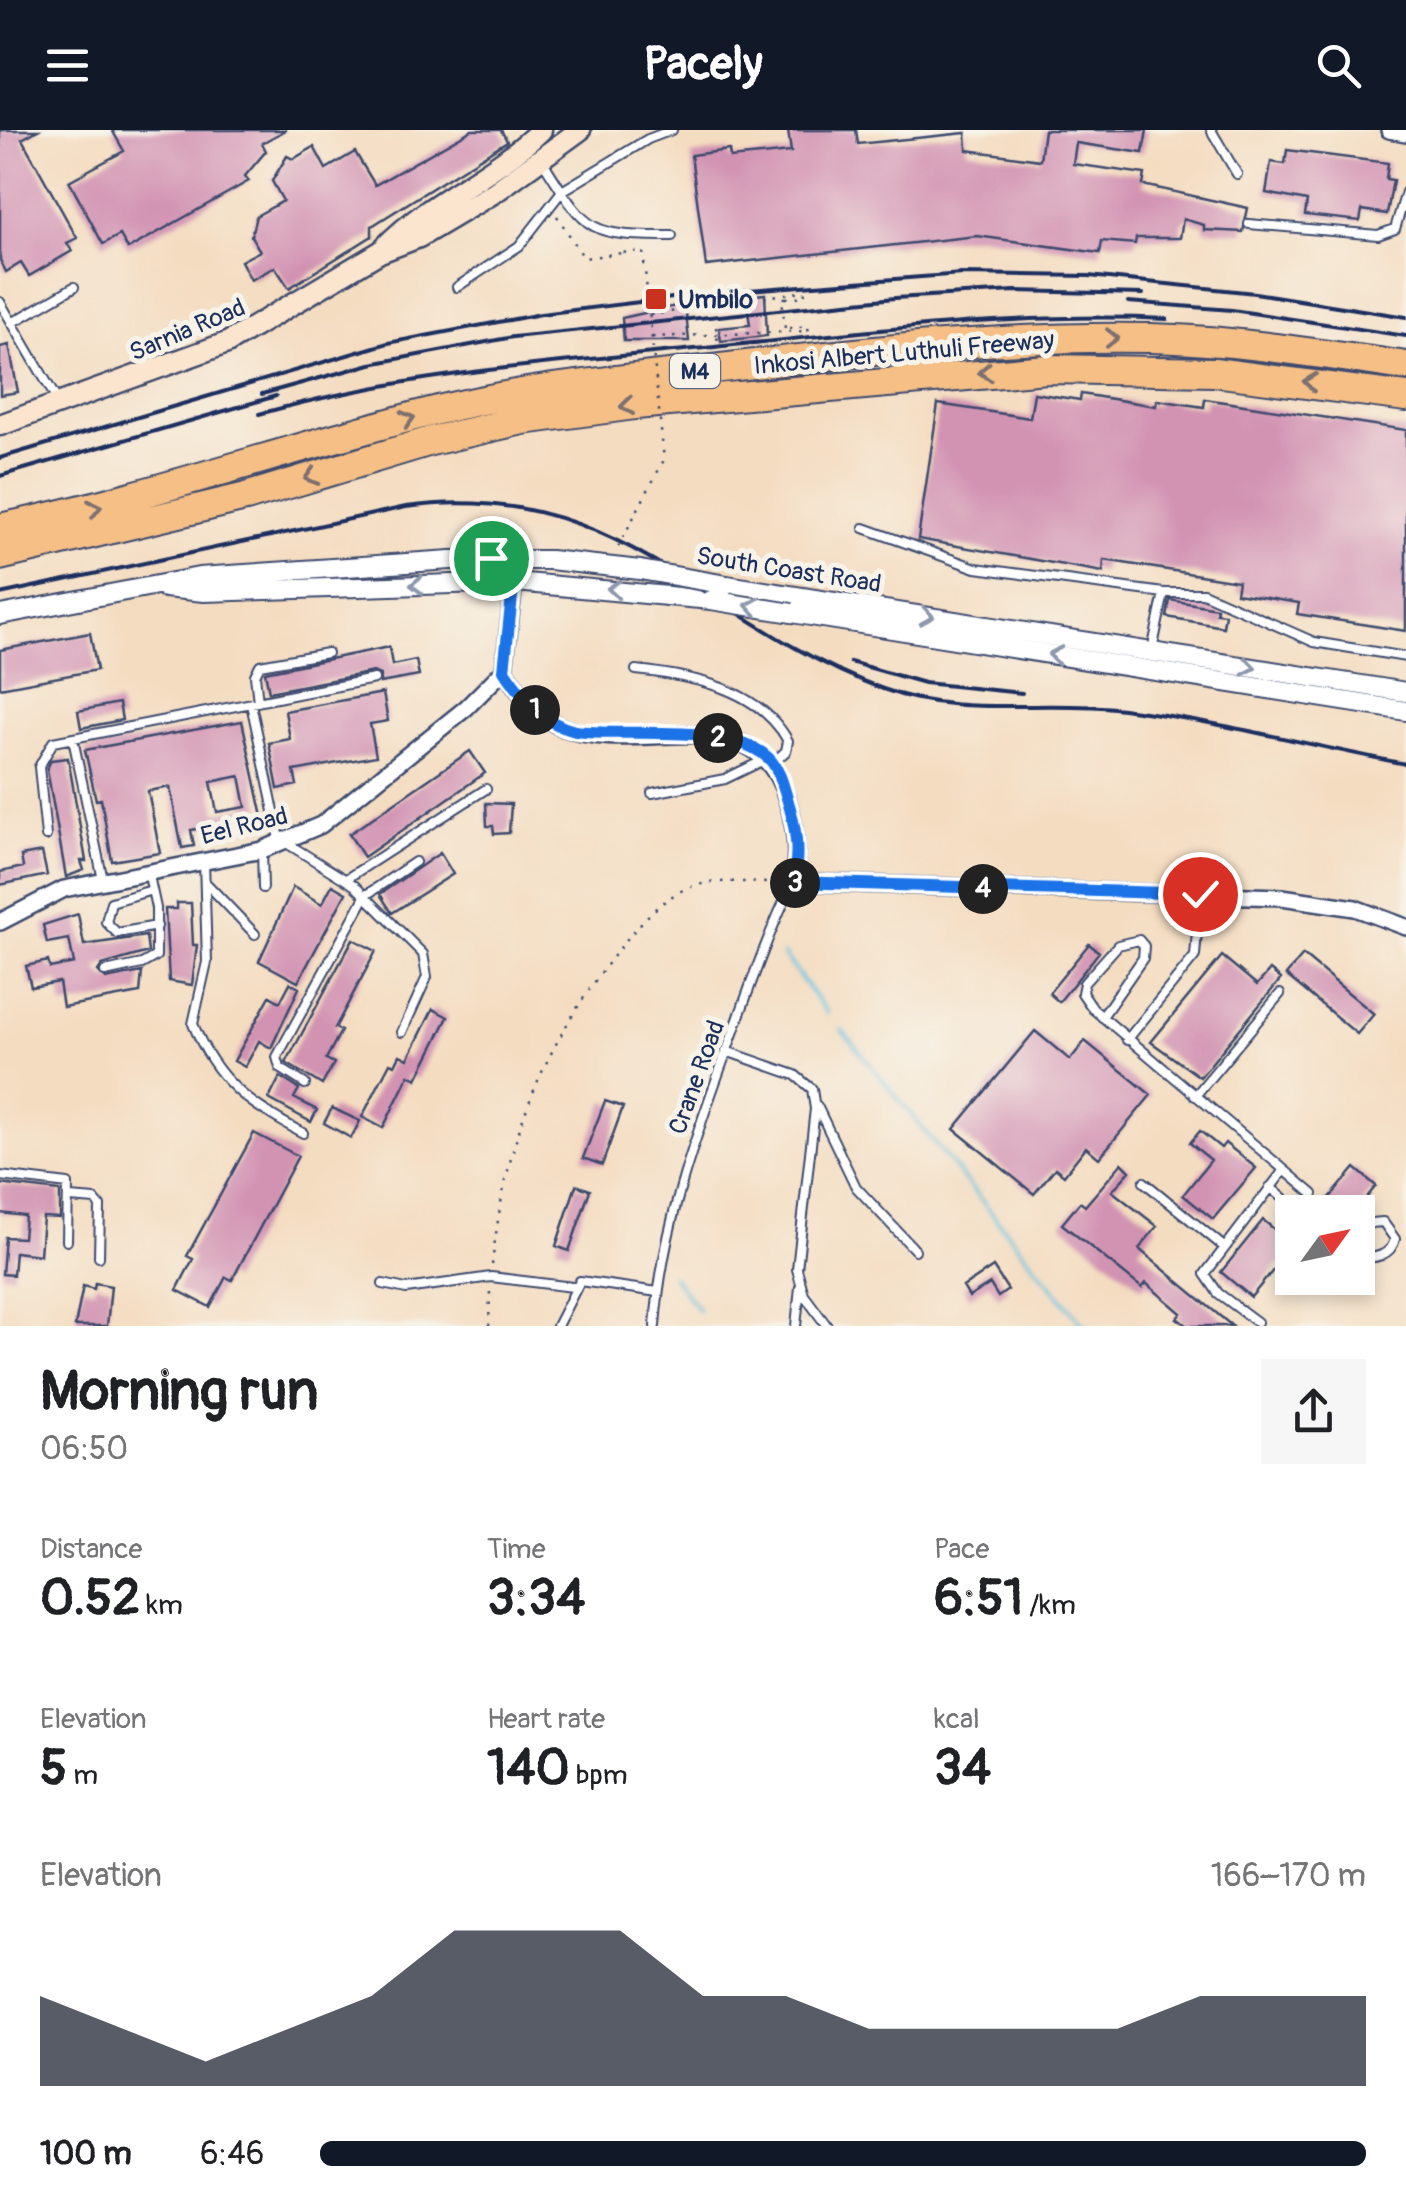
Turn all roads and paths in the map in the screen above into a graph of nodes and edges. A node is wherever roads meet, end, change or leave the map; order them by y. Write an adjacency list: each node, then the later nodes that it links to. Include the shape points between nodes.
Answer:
1 (580, 130): 7 (main road, Sarnia Road)
2 (672, 130): 9 (lane)
3 (1211, 130): 8 (lane)
4 (1389, 130): 6 (street)
5 (532, 133): 7 (lane); 15 (main road, Sarnia Road, via 505,162 410,224)
6 (1406, 133)
7 (543, 160): 9 (lane); 15 (main road, Sarnia Road, via 420,237)
8 (1237, 174)
9 (562, 191): 11 (lane); 14 (lane, via 595,230)
10 (1406, 192): 12 (lane)
11 (550, 206): 16 (lane, via 519,246); 22 (path, bridge, via 584,258 643,251)
12 (1403, 216): 13 (lane, via 1394,229 1369,236)
13 (1249, 224)
14 (672, 236)
15 (380, 252): 30 (main road, Sarnia Road, via 228,343)
16 (457, 286)
17 (74, 287): 23 (lane)
18 (716, 296): 20 (path)
19 (0, 302): 23 (lane)
20 (717, 304): 21 (path); 22 (path); 25 (path, bridge, via 804,292 782,298 785,328 805,326 809,333 778,335 777,329)
21 (718, 313)
22 (650, 315): 26 (path, bridge)
23 (12, 322): 30 (lane)
24 (716, 326): 25 (path)
25 (715, 336): 26 (path); 27 (path)
26 (652, 337): 34 (path, bridge, via 664,460)
27 (718, 344)
28 (1406, 366): 32 (highway, Inkosi Albert Luthuli Freeway / M4, one-way to 28, via 131,499 500,396 833,355 991,341 1152,338)
29 (1406, 397): 35 (highway, Inkosi Albert Luthuli Freeway / M4, one-way to 35, via 1214,372 1047,369 635,405 431,441 246,497)
30 (60, 404): 31 (main road, Sarnia Road)
31 (0, 425)
32 (0, 528)
33 (864, 528): 39 (lane, via 976,568)
34 (615, 554)
35 (0, 556)
36 (516, 559): 37 (street); 38 (street, South Coast Road, via 199,577); 41 (street, South Coast Road, one-way to 41, bridge, via 640,570)
37 (514, 582): 38 (street, South Coast Road, one-way to 38, via 204,592); 44 (street); 46 (street, South Coast Road, one-way to 37, bridge, via 711,600)
38 (160, 587): 40 (street, South Coast Road)
39 (1164, 592): 41 (lane); 43 (lane, via 1203,593 1314,642)
40 (0, 615)
41 (1152, 651): 46 (lane); 48 (street, South Coast Road, one-way to 48)
42 (326, 653): 49 (lane, via 260,665)
43 (1406, 657)
44 (504, 670): 52 (street, via 534,708 570,730 726,738); 56 (street, Eel Road, via 321,826)
45 (636, 670): 52 (lane, via 717,685 766,715 789,744)
46 (1151, 670): 50 (street, South Coast Road)
47 (374, 680): 49 (lane)
48 (1406, 692)
49 (255, 703): 51 (lane); 56 (lane)
50 (1406, 712)
51 (72, 738): 55 (lane, via 49,745 39,767); 62 (lane)
52 (770, 760): 54 (lane, via 737,775); 64 (street, via 794,823)
53 (486, 789): 61 (lane)
54 (652, 792)
55 (46, 836)
56 (284, 844): 57 (street, Eel Road); 61 (lane)
57 (262, 850): 58 (street, Eel Road); 65 (lane)
58 (204, 861): 60 (street, Eel Road); 63 (lane)
59 (415, 862): 68 (lane)
60 (148, 871): 62 (street, Eel Road); 66 (lane)
61 (346, 879): 68 (lane)
62 (102, 880): 69 (street, Eel Road, via 52,893)
63 (204, 882): 72 (lane); 82 (lane, via 206,979 194,1026 246,1102)
64 (793, 882): 67 (street); 78 (lane, Crane Road); 96 (path, via 715,882 682,890 624,943 562,1028 530,1097 504,1180)
65 (263, 888)
66 (152, 890): 70 (lane); 70 (lane, via 111,902 106,922 120,933)
67 (1200, 894): 71 (street, via 1336,904); 77 (lane, via 1196,956)
68 (366, 895): 76 (lane, via 426,962 427,977); 79 (lane, via 276,1059)
69 (0, 922)
70 (157, 926): 73 (lane, via 154,958)
71 (1406, 928)
72 (254, 934)
73 (104, 972)
74 (1280, 994): 80 (lane)
75 (1102, 1017): 75 (lane, via 1143,958 1139,940 1118,945 1082,986); 77 (lane)
76 (402, 1032)
77 (1127, 1040): 80 (lane)
78 (726, 1051): 81 (lane, via 796,1074 809,1084); 100 (lane, Crane Road, via 676,1200)
79 (305, 1084)
80 (1195, 1096): 83 (lane)
81 (815, 1102): 93 (lane, via 856,1187); 99 (lane, via 799,1234)
82 (304, 1133)
83 (1284, 1170): 86 (lane); 87 (lane)
84 (0, 1176): 89 (lane, via 66,1183)
85 (1144, 1182): 92 (lane)
86 (1270, 1188): 88 (lane); 92 (lane)
87 (1313, 1194)
88 (1279, 1195)
89 (70, 1198): 91 (lane); 95 (lane, via 98,1203)
90 (1375, 1223): 94 (lane, via 1393,1230 1395,1242)
91 (67, 1241)
92 (1224, 1248): 101 (lane, via 1205,1278)
93 (915, 1250)
94 (1375, 1255)
95 (99, 1257)
96 (491, 1276): 97 (lane, via 406,1289); 98 (lane); 102 (path)
97 (383, 1284)
98 (573, 1287): 100 (lane, via 589,1280); 103 (lane)
99 (800, 1287): 105 (lane); 106 (lane)
100 (658, 1292): 104 (lane, Crane Road)
101 (1257, 1322)
102 (489, 1326)
103 (557, 1326)
104 (656, 1326)
105 (796, 1326)
106 (828, 1326)

